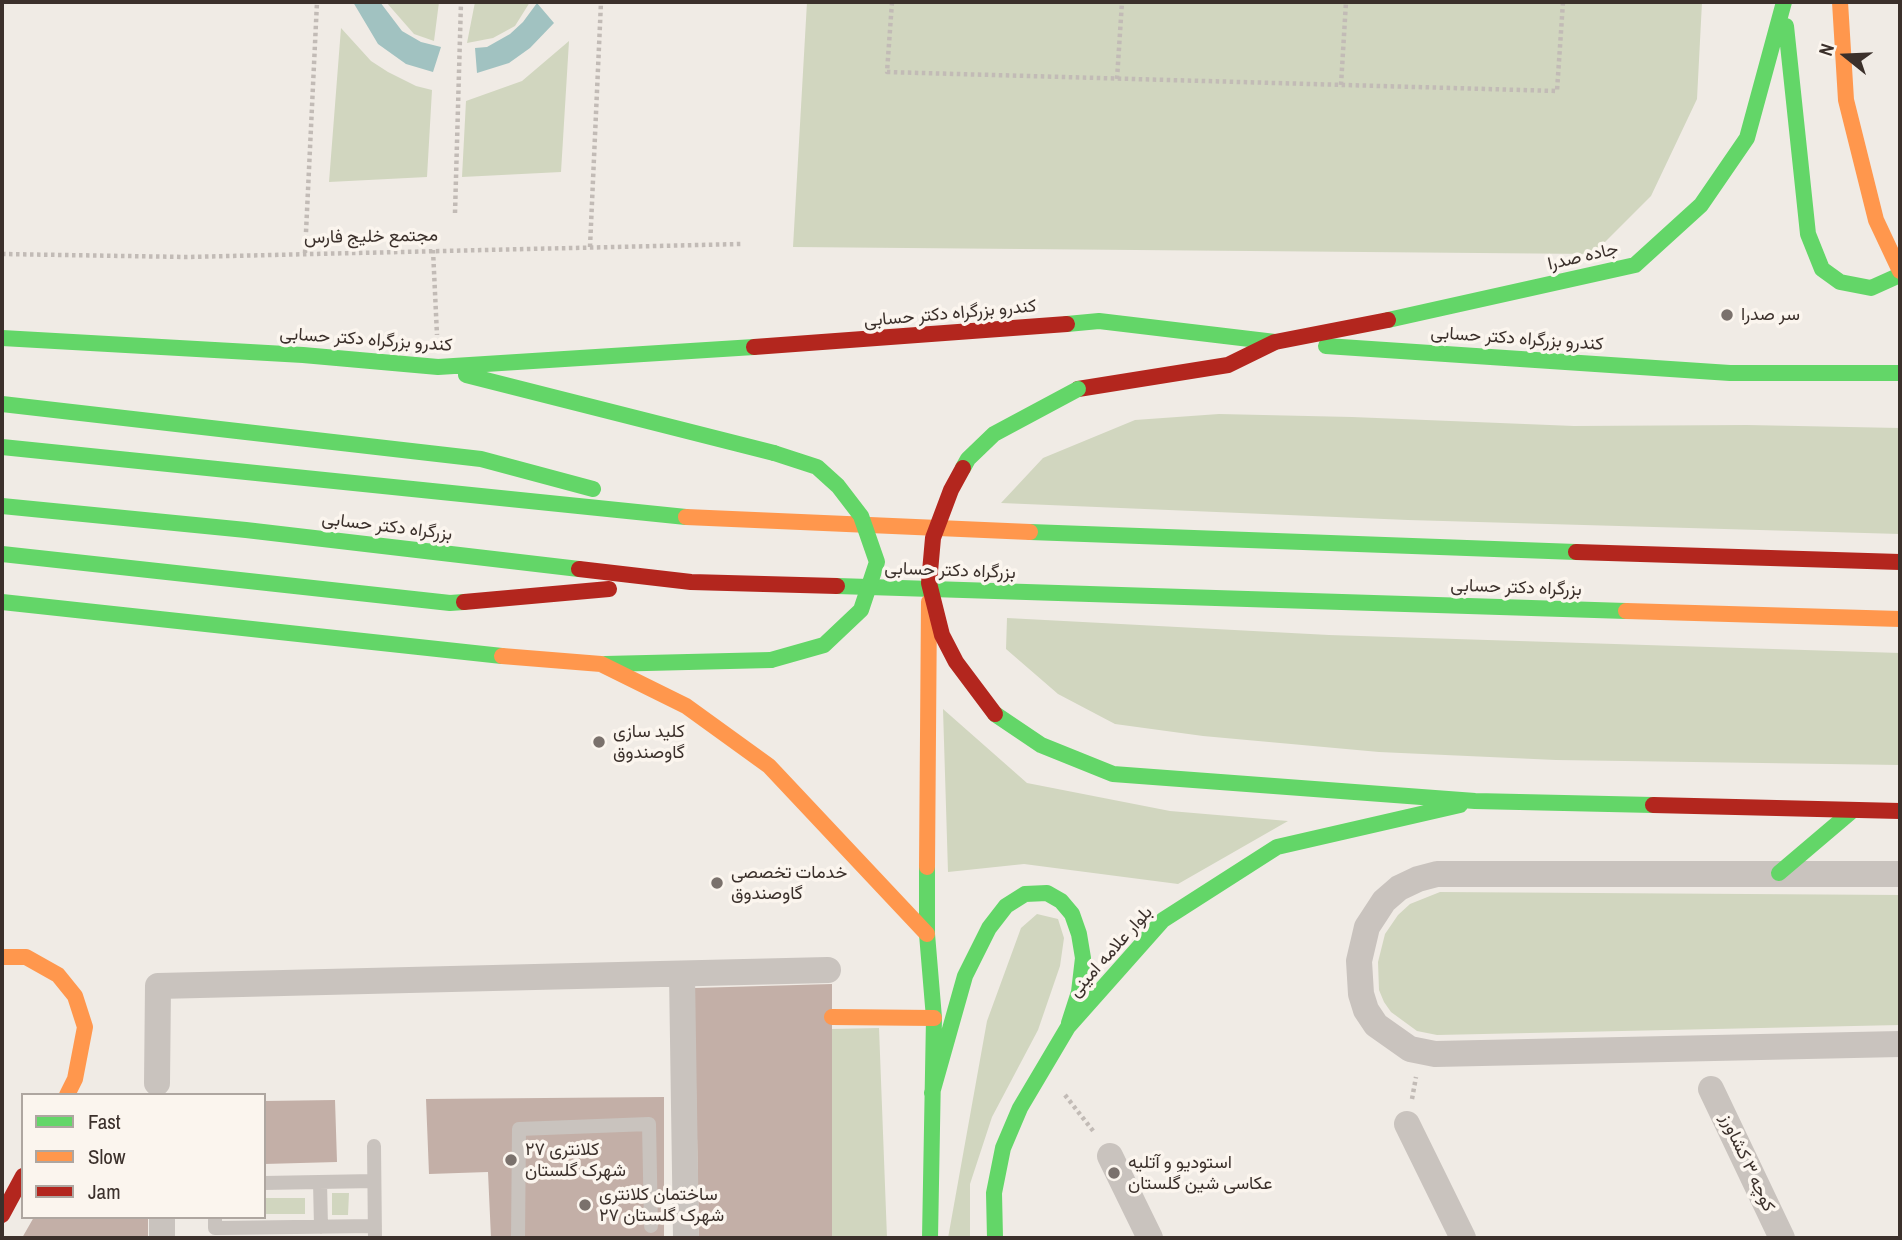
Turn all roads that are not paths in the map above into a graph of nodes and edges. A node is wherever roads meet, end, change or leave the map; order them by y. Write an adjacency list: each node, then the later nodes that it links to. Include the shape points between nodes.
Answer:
1 (1840, 2): 3 (main road, via 1846,100 1876,220)
2 (1784, 3): 3 (main road, via 1808,234 1822,269 1840,282 1871,288); 5 (main road, جاده صدرا, via 1746,138 1701,205 1635,265)
3 (1900, 273)
4 (2, 338): 6 (main road, کندرو بزرگراه دکتر حسابی, via 303,355)
5 (1275, 342): 6 (main road, کندرو بزرگراه دکتر حسابی, via 1099,321); 7 (main road, کندرو بزرگراه دکتر حسابی, via 1730,373); 15 (main road, bridge, via 1228,365 1078,388 994,434 968,459 951,490 933,538)
6 (438, 368): 18 (main road, bridge, via 817,467 861,516 877,562 861,610 824,645 771,660)
7 (1900, 373)
8 (2, 404): 11 (main road, via 481,459)
9 (2, 447): 11 (main road)
10 (2, 506): 14 (main road, بزرگراه دکتر حسابی)
11 (699, 518): 13 (main road)
12 (2, 554): 14 (main road, via 450,603)
13 (1900, 562)
14 (691, 582): 17 (main road, بزرگراه دکتر حسابی)
15 (929, 583): 19 (main road, bridge, via 942,635 995,714 1041,745 1113,774); 24 (main road, bridge)
16 (2, 602): 18 (main road)
17 (1900, 619)
18 (601, 664): 24 (main road, via 686,706 769,766)
19 (1475, 801): 20 (main road); 30 (main road, بلوار علامه امینی, via 1277,846 1163,920)
20 (1852, 811): 21 (main road); 22 (main road)
21 (1900, 811)
22 (1779, 873): 23 (street); 31 (street, via 1437,873 1418,879 1384,901 1362,942 1359,981 1366,1010 1376,1025 1410,1049 1435,1054)
23 (1900, 874)
24 (927, 934): 29 (main road)
25 (2, 957): 34 (main road, via 26,957 58,975 75,996 85,1027)
26 (828, 970): 27 (street)
27 (682, 974): 32 (street, via 158,986); 51 (street)
28 (832, 1017): 29 (main road)
29 (934, 1018): 35 (main road)
30 (1068, 1027): 35 (main road, via 1079,992 1083,958 1079,934 1061,901 1047,892 1026,894 1006,906 989,928 965,976); 53 (main road, بلوار علامه امینی, via 1020,1108 1003,1148 994,1193)
31 (1900, 1044)
32 (157, 1083)
33 (1711, 1089): 56 (street, کوچه ۳ کشاورز)
34 (68, 1093)
35 (932, 1093): 52 (main road)
36 (1407, 1124): 55 (street)
37 (374, 1146): 40 (lane)
38 (1110, 1156): 54 (street)
39 (21, 1180): 43 (main road)
40 (374, 1181): 41 (lane); 48 (lane)
41 (320, 1182): 42 (lane); 47 (lane)
42 (266, 1183)
43 (2, 1215)
44 (162, 1219): 49 (street)
45 (215, 1219): 47 (lane, via 215,1228)
46 (651, 1226): 50 (lane, via 649,1124 519,1129)
47 (321, 1227): 48 (lane)
48 (375, 1232)
49 (162, 1238)
50 (518, 1238)
51 (686, 1238)
52 (930, 1238)
53 (995, 1238)
54 (1150, 1238)
55 (1463, 1238)
56 (1782, 1238)

